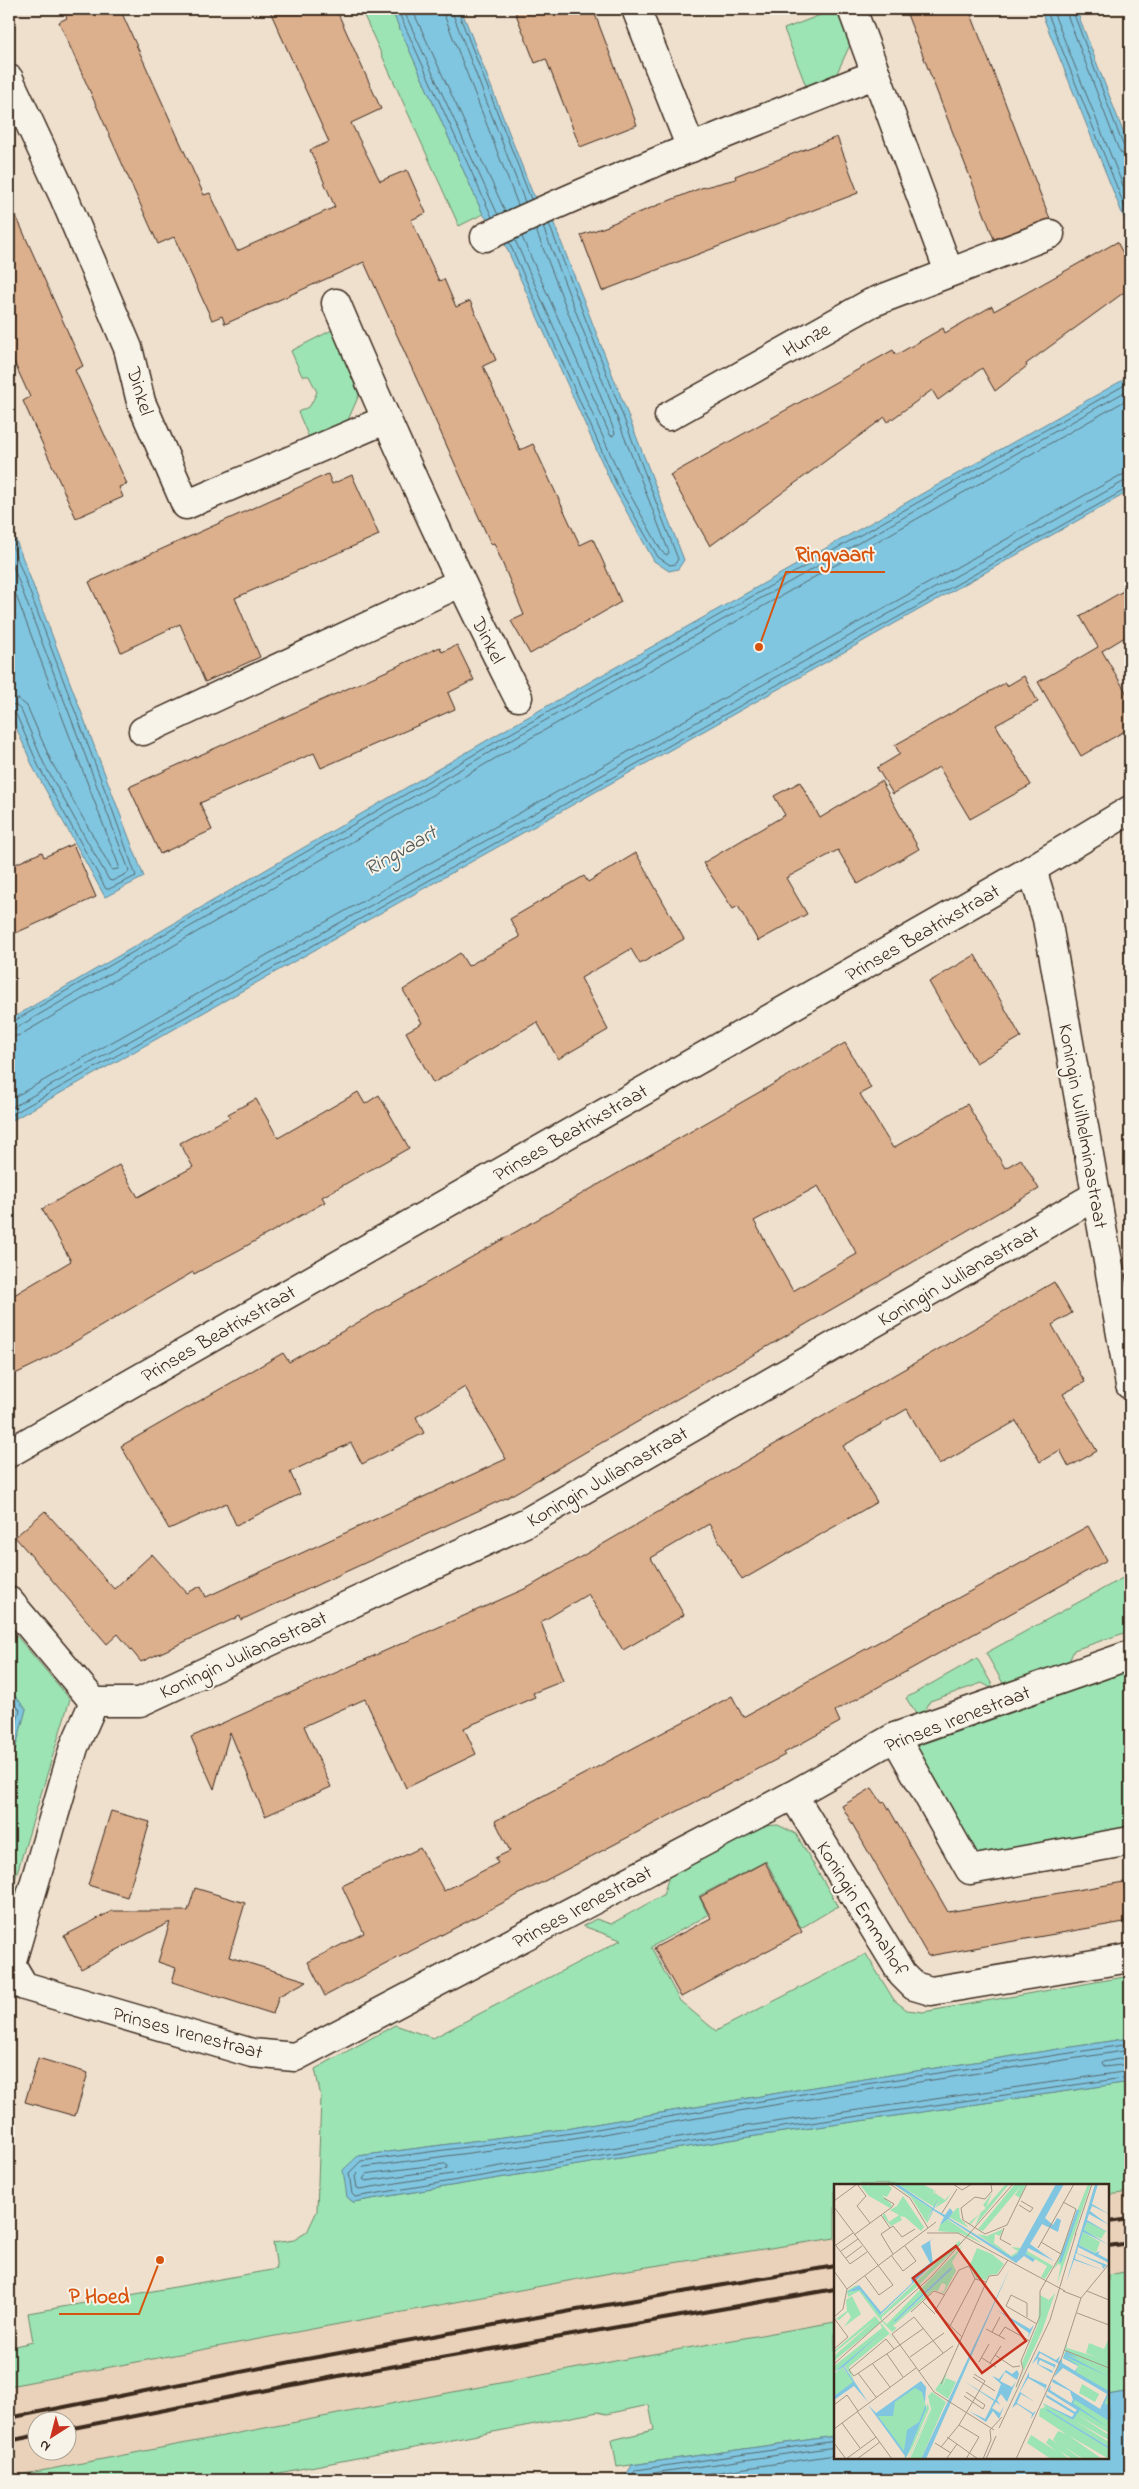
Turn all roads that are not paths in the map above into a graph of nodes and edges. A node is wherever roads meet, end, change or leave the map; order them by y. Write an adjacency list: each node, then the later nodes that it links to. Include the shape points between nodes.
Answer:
1 (636, 9): 5 (street)
2 (852, 9): 3 (street)
3 (876, 74): 5 (street); 8 (street)
4 (9, 79): 11 (street, Dinkel, via 64,197 128,348 141,402 186,505)
5 (691, 148): 7 (street)
6 (1050, 234): 8 (street, Hunze)
7 (485, 237)
8 (949, 272): 10 (street, Hunze, via 871,303)
9 (336, 304): 11 (street, Dinkel)
10 (669, 416)
11 (385, 420): 12 (street, Dinkel)
12 (460, 583): 13 (street, Dinkel); 14 (street)
13 (518, 697)
14 (143, 731)
15 (1130, 810): 16 (street, Prinses Beatrixstraat)
16 (1032, 869): 17 (street, Koningin Wilhelminastraat, via 1047,919); 19 (street, Prinses Beatrixstraat)
17 (1097, 1195): 18 (street, Koningin Wilhelminastraat); 22 (street, Koningin Julianastraat, via 527,1522 140,1702)
18 (1130, 1386)
19 (9, 1452)
20 (9, 1601): 22 (street)
21 (1130, 1655): 23 (street, Prinses Irenestraat)
22 (94, 1702): 24 (street, Prinses Irenestraat, via 74,1747 11,1964 24,1986 252,2053 295,2057)
23 (896, 1737): 24 (street, Prinses Irenestraat); 25 (street, via 970,1870)
24 (793, 1794): 26 (street, Koningin Emmahof, via 902,1974 914,1986 939,1990)
25 (1130, 1841)
26 (1130, 1958)

